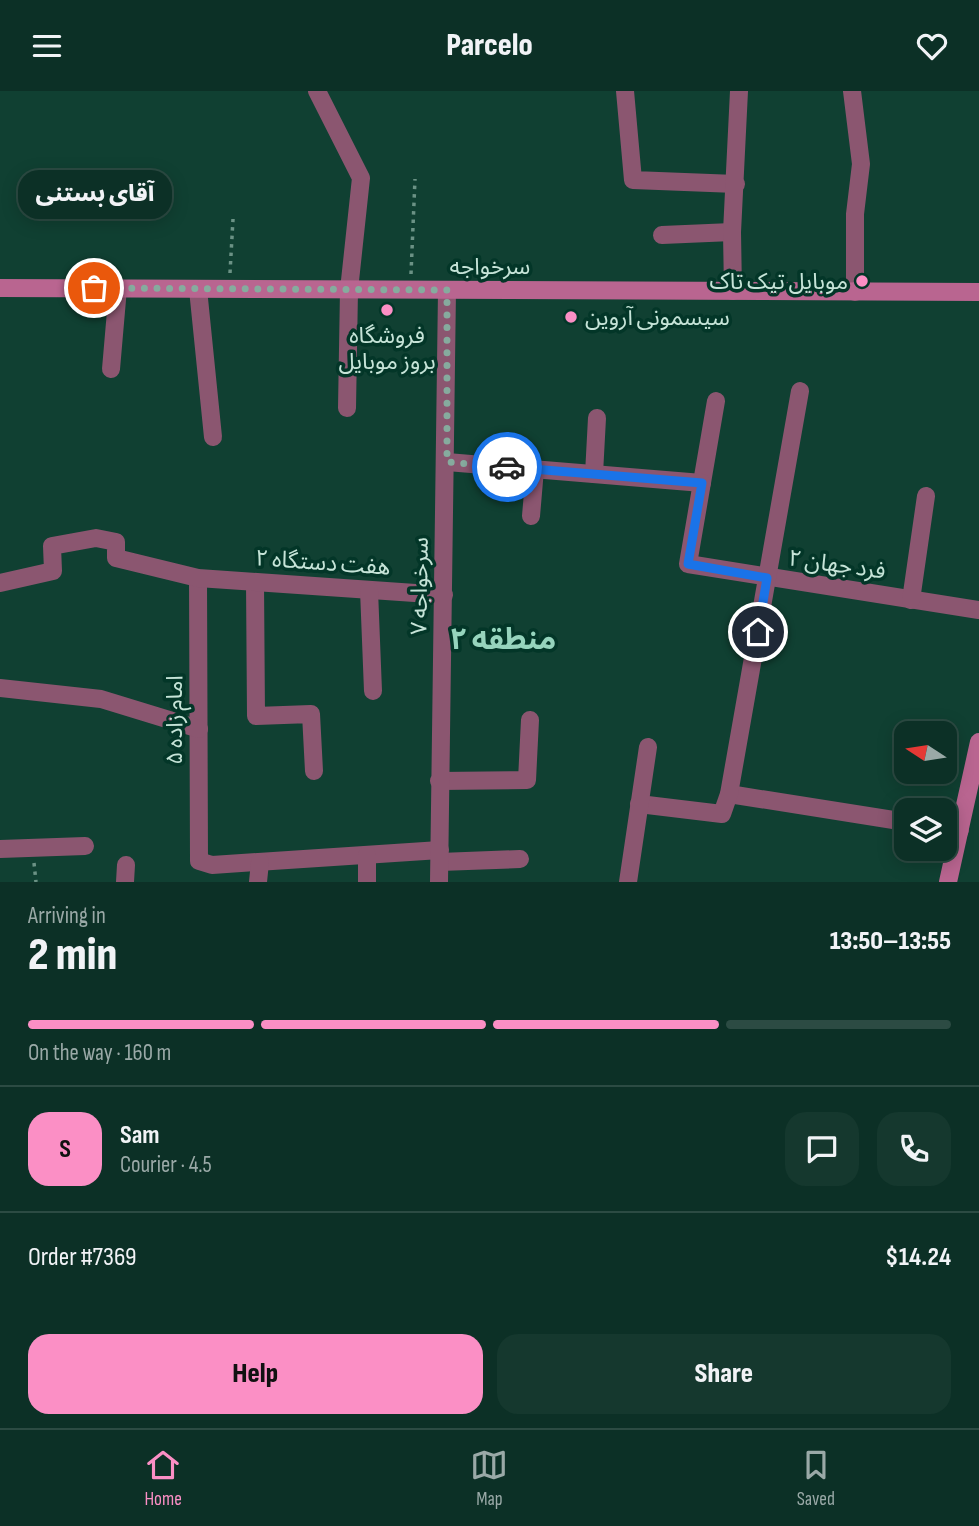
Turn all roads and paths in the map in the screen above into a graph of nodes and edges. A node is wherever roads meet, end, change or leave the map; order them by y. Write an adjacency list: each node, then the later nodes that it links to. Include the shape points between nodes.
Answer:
1 (317, 91): 14 (street, via 361,178)
2 (625, 91): 6 (street, via 634,180)
3 (739, 91): 6 (street)
4 (852, 91): 18 (street, via 861,164 855,214)
5 (415, 179): 15 (path)
6 (736, 184): 8 (street)
7 (233, 219): 13 (path)
8 (732, 232): 9 (street); 17 (street)
9 (662, 235)
10 (0, 288): 11 (main road, سرخواجه)
11 (118, 288): 12 (main road, سرخواجه); 20 (street)
12 (198, 289): 13 (main road, سرخواجه); 25 (street)
13 (229, 289): 14 (main road, سرخواجه)
14 (349, 290): 15 (main road, سرخواجه); 23 (street)
15 (410, 290): 16 (main road, سرخواجه)
16 (447, 290): 17 (main road, سرخواجه); 26 (street, سرخواجه ۷)
17 (733, 291): 18 (main road, سرخواجه)
18 (855, 292): 19 (main road, سرخواجه)
19 (979, 292)
20 (111, 369)
21 (800, 391): 33 (street)
22 (716, 401): 29 (street)
23 (347, 408)
24 (597, 418): 28 (street)
25 (213, 437)
26 (447, 462): 27 (street); 37 (street, سرخواجه ۷)
27 (535, 469): 28 (street); 31 (street)
28 (594, 474): 29 (street)
29 (702, 483): 33 (street, ۲ فرد جهان, via 688,564)
30 (926, 496): 38 (street)
31 (531, 516)
32 (198, 578): 34 (street, هفت دستگاه ۲); 35 (street, هفت دستگاه ۲, via 116,558 116,542 96,538 52,546 53,572); 43 (street, ۵ امام زاده)
33 (767, 578): 38 (street, ۲ فرد جهان); 48 (street)
34 (255, 582): 36 (street, هفت دستگاه ۲); 46 (street, via 256,716 311,714)
35 (0, 583)
36 (369, 590): 37 (street, هفت دستگاه ۲); 41 (street)
37 (444, 595): 47 (street, سرخواجه ۷)
38 (911, 600): 39 (street, ۲ فرد جهان)
39 (979, 610)
40 (0, 688): 43 (street, via 101,699)
41 (373, 691)
42 (530, 720): 47 (street, via 527,780)
43 (199, 729): 58 (street, ۵ امام زاده, via 199,861 212,865)
44 (979, 742): 50 (main road)
45 (648, 747): 49 (street)
46 (314, 771)
47 (439, 781): 55 (street, سرخواجه ۷)
48 (729, 794): 49 (street, via 722,814); 51 (street)
49 (639, 804): 62 (street)
50 (957, 813)
51 (894, 820)
52 (85, 846): 53 (street)
53 (0, 849)
54 (367, 855): 55 (street); 58 (street); 60 (street)
55 (440, 856): 56 (street); 61 (street, سرخواجه ۷)
56 (520, 859)
57 (950, 861): 63 (main road)
58 (260, 862): 59 (street)
59 (258, 882)
60 (367, 882)
61 (439, 882)
62 (628, 882)
63 (948, 882)

